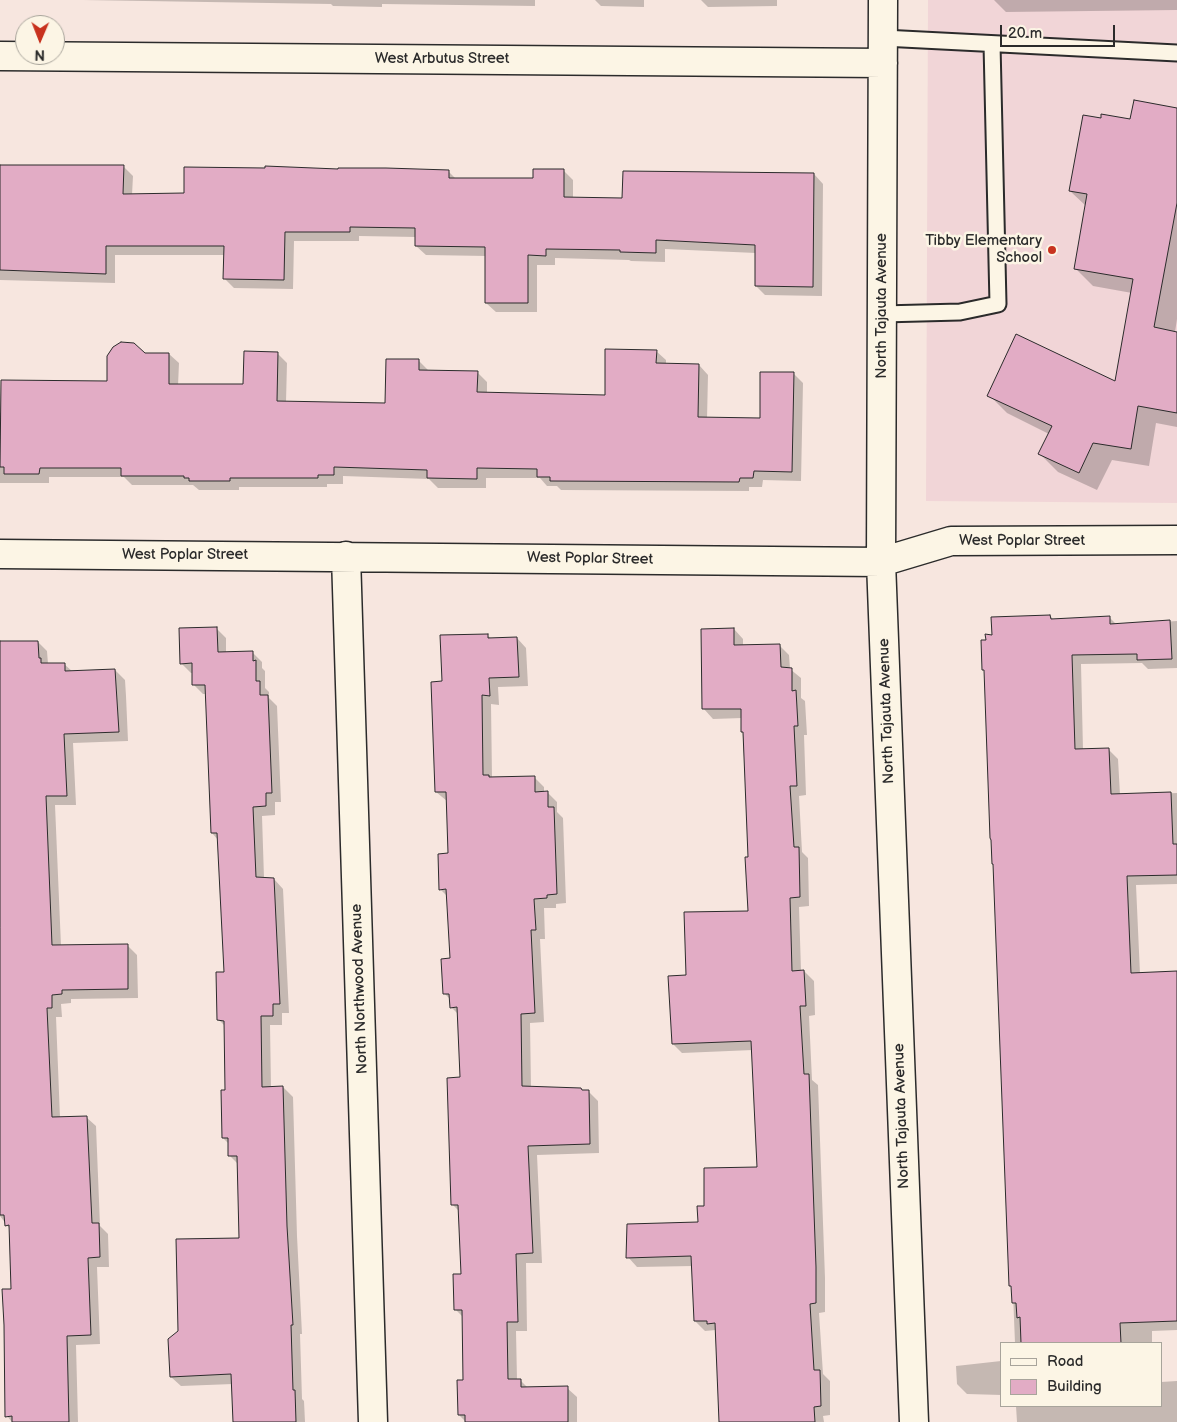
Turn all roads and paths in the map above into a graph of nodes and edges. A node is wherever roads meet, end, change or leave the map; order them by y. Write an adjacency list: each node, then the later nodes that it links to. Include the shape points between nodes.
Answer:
1 (883, 0): 3 (street, North Tajauta Avenue)
2 (992, 44): 3 (lane); 4 (lane); 6 (lane, via 998,304 960,312)
3 (883, 51): 5 (street, West Arbutus Street); 6 (street, North Tajauta Avenue)
4 (1177, 53)
5 (0, 56)
6 (882, 314): 10 (street, North Tajauta Avenue)
7 (1177, 540): 10 (street, West Poplar Street, via 951,541)
8 (0, 554): 9 (street, West Poplar Street)
9 (346, 556): 10 (street, West Poplar Street); 11 (street, North Northwood Avenue)
10 (881, 562): 12 (street, North Tajauta Avenue)
11 (374, 1422)
12 (914, 1422)

